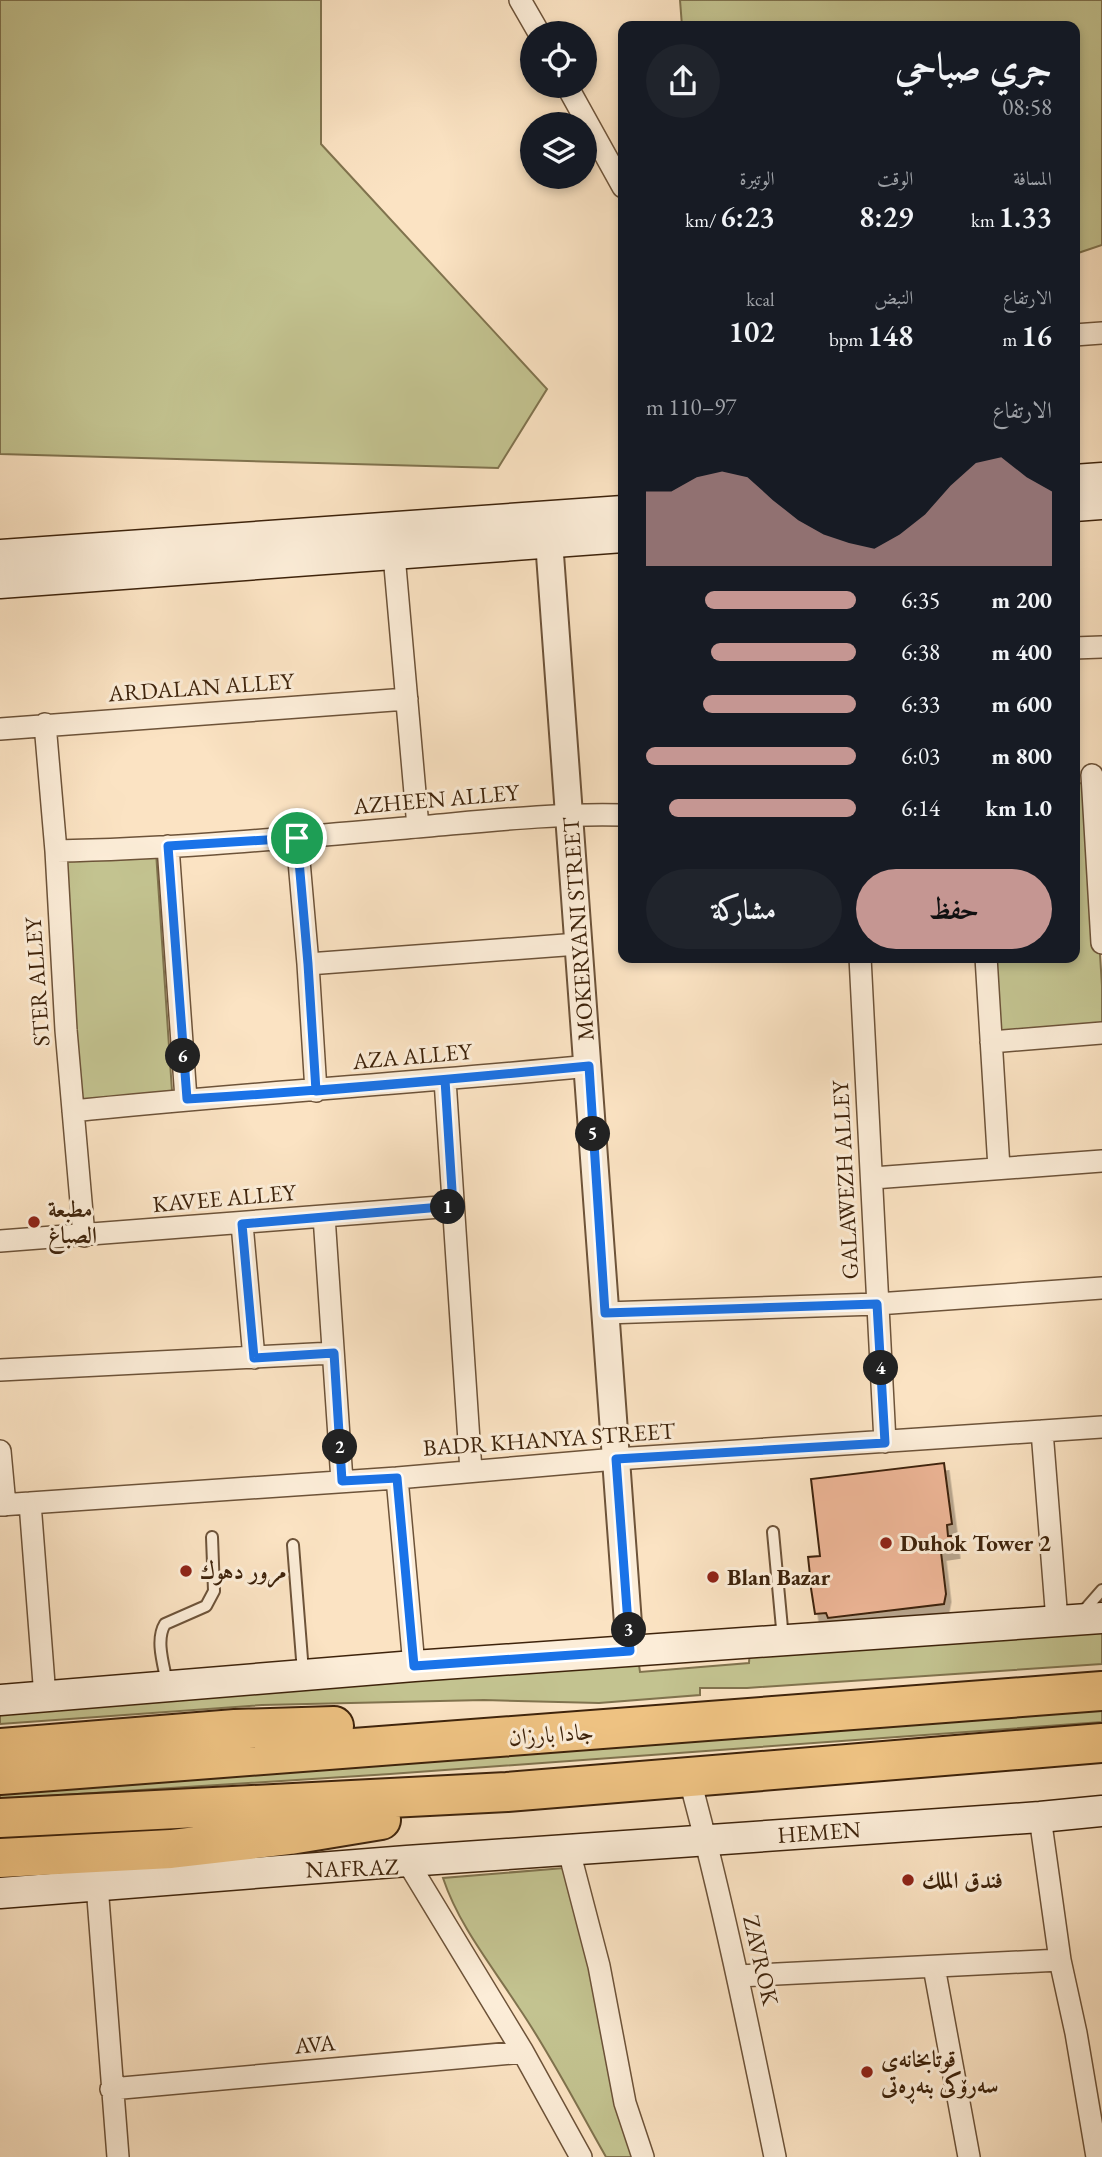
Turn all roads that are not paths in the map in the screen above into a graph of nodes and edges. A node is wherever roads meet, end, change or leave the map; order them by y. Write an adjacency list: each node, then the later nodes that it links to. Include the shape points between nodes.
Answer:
1 (520, 0): 2 (street)
2 (532, 21)
3 (574, 98): 4 (street)
4 (618, 178)
5 (1102, 333): 6 (street)
6 (1080, 335)
7 (1102, 478): 8 (main road)
8 (1080, 480)
9 (1102, 504): 10 (main road)
10 (1080, 506)
11 (618, 511): 14 (main road)
12 (618, 537): 13 (main road)
13 (549, 541): 15 (main road); 23 (street, MOKERYANI STREET)
14 (0, 555)
15 (394, 555): 16 (main road); 19 (street)
16 (0, 583)
17 (1102, 647): 18 (street)
18 (1080, 648)
19 (407, 699): 20 (street, ARDALAN ALLEY); 25 (street)
20 (45, 724): 21 (street, ARDALAN ALLEY); 28 (street, STER ALLEY)
21 (0, 729)
22 (1090, 775): 29 (street)
23 (569, 814): 24 (street, AZHEEN ALLEY); 25 (street, AZHEEN ALLEY); 30 (street, MOKERYANI STREET)
24 (618, 815)
25 (418, 827): 26 (street, AZHEEN ALLEY)
26 (297, 838): 27 (street, AZHEEN ALLEY); 34 (street)
27 (168, 846): 28 (street, AZHEEN ALLEY); 40 (street)
28 (56, 851): 41 (street, STER ALLEY)
29 (1100, 904): 31 (street)
30 (578, 943): 34 (street); 37 (street, MOKERYANI STREET)
31 (1102, 943)
32 (860, 963): 44 (street, GALAWEZH ALLEY)
33 (986, 963): 36 (street)
34 (308, 964): 39 (street)
35 (1102, 1033): 36 (street)
36 (991, 1042): 43 (street)
37 (589, 1066): 38 (street, AZA ALLEY); 52 (street, MOKERYANI STREET)
38 (445, 1080): 39 (street, AZA ALLEY); 45 (street)
39 (316, 1091): 40 (street, AZA ALLEY)
40 (187, 1099): 41 (street, AZA ALLEY)
41 (73, 1111): 48 (street, STER ALLEY)
42 (1102, 1161): 43 (street)
43 (999, 1168): 44 (street)
44 (873, 1178): 51 (street, GALAWEZH ALLEY)
45 (453, 1206): 46 (street, KAVEE ALLEY); 61 (street)
46 (324, 1216): 47 (street, KAVEE ALLEY); 53 (street)
47 (242, 1224): 48 (street, KAVEE ALLEY); 54 (street)
48 (84, 1236): 49 (street, KAVEE ALLEY)
49 (0, 1241)
50 (1102, 1288): 51 (street)
51 (877, 1304): 52 (street); 58 (street, GALAWEZH ALLEY)
52 (605, 1313): 60 (street, MOKERYANI STREET)
53 (334, 1353): 54 (street); 63 (street)
54 (254, 1358): 55 (street)
55 (0, 1370)
56 (1102, 1427): 57 (street, BADR KHANYA STREET)
57 (1042, 1431): 58 (street, BADR KHANYA STREET); 70 (street)
58 (885, 1443): 60 (street, BADR KHANYA STREET)
59 (0, 1451): 65 (street)
60 (616, 1459): 61 (street, BADR KHANYA STREET); 72 (street, MOKERYANI STREET)
61 (471, 1471): 62 (street, BADR KHANYA STREET)
62 (397, 1478): 63 (street, BADR KHANYA STREET); 73 (street)
63 (342, 1481): 64 (street, BADR KHANYA STREET)
64 (30, 1503): 65 (street, BADR KHANYA STREET); 77 (street)
65 (3, 1505)
66 (773, 1532): 71 (lane)
67 (212, 1537): 75 (lane, via 214,1591 206,1606 165,1624 162,1630)
68 (293, 1545): 74 (lane)
69 (1102, 1590): 70 (lane)
70 (1079, 1620): 71 (main road)
71 (783, 1642): 72 (main road)
72 (630, 1651): 73 (main road)
73 (414, 1666): 74 (main road)
74 (303, 1675): 75 (main road)
75 (167, 1686): 77 (main road)
76 (1102, 1692): 79 (highway, جادا بارزان)
77 (45, 1697): 78 (main road)
78 (0, 1700)
79 (508, 1737): 81 (highway, via 361,1725 235,1729); 82 (highway, جادا بارزان)
80 (1102, 1743): 83 (highway)
81 (0, 1748)
82 (0, 1775)
83 (689, 1777): 84 (highway); 88 (street, ZAVROK)
84 (507, 1793): 87 (highway); 90 (highway, via 412,1815 290,1835 171,1849)
85 (1102, 1811): 86 (main road, HEMEN)
86 (1040, 1817): 88 (main road, HEMEN); 94 (street)
87 (0, 1818)
88 (706, 1840): 89 (main road, HEMEN); 96 (street, ZAVROK)
89 (569, 1851): 91 (main road, HEMEN); 101 (street, via 599,1966 625,2103)
90 (0, 1858)
91 (407, 1861): 92 (main road, NAFRAZ); 97 (street, NAFRAZ)
92 (97, 1885): 93 (main road, NAFRAZ); 98 (street)
93 (0, 1893)
94 (1060, 1960): 95 (street); 104 (street)
95 (934, 1967): 96 (street); 103 (street)
96 (738, 1976): 102 (street, ZAVROK)
97 (523, 2052): 98 (street, AVA); 100 (street, NAFRAZ)
98 (111, 2089): 99 (street)
99 (118, 2157)
100 (581, 2157)
101 (643, 2157)
102 (775, 2157)
103 (969, 2157)
104 (1097, 2157)

